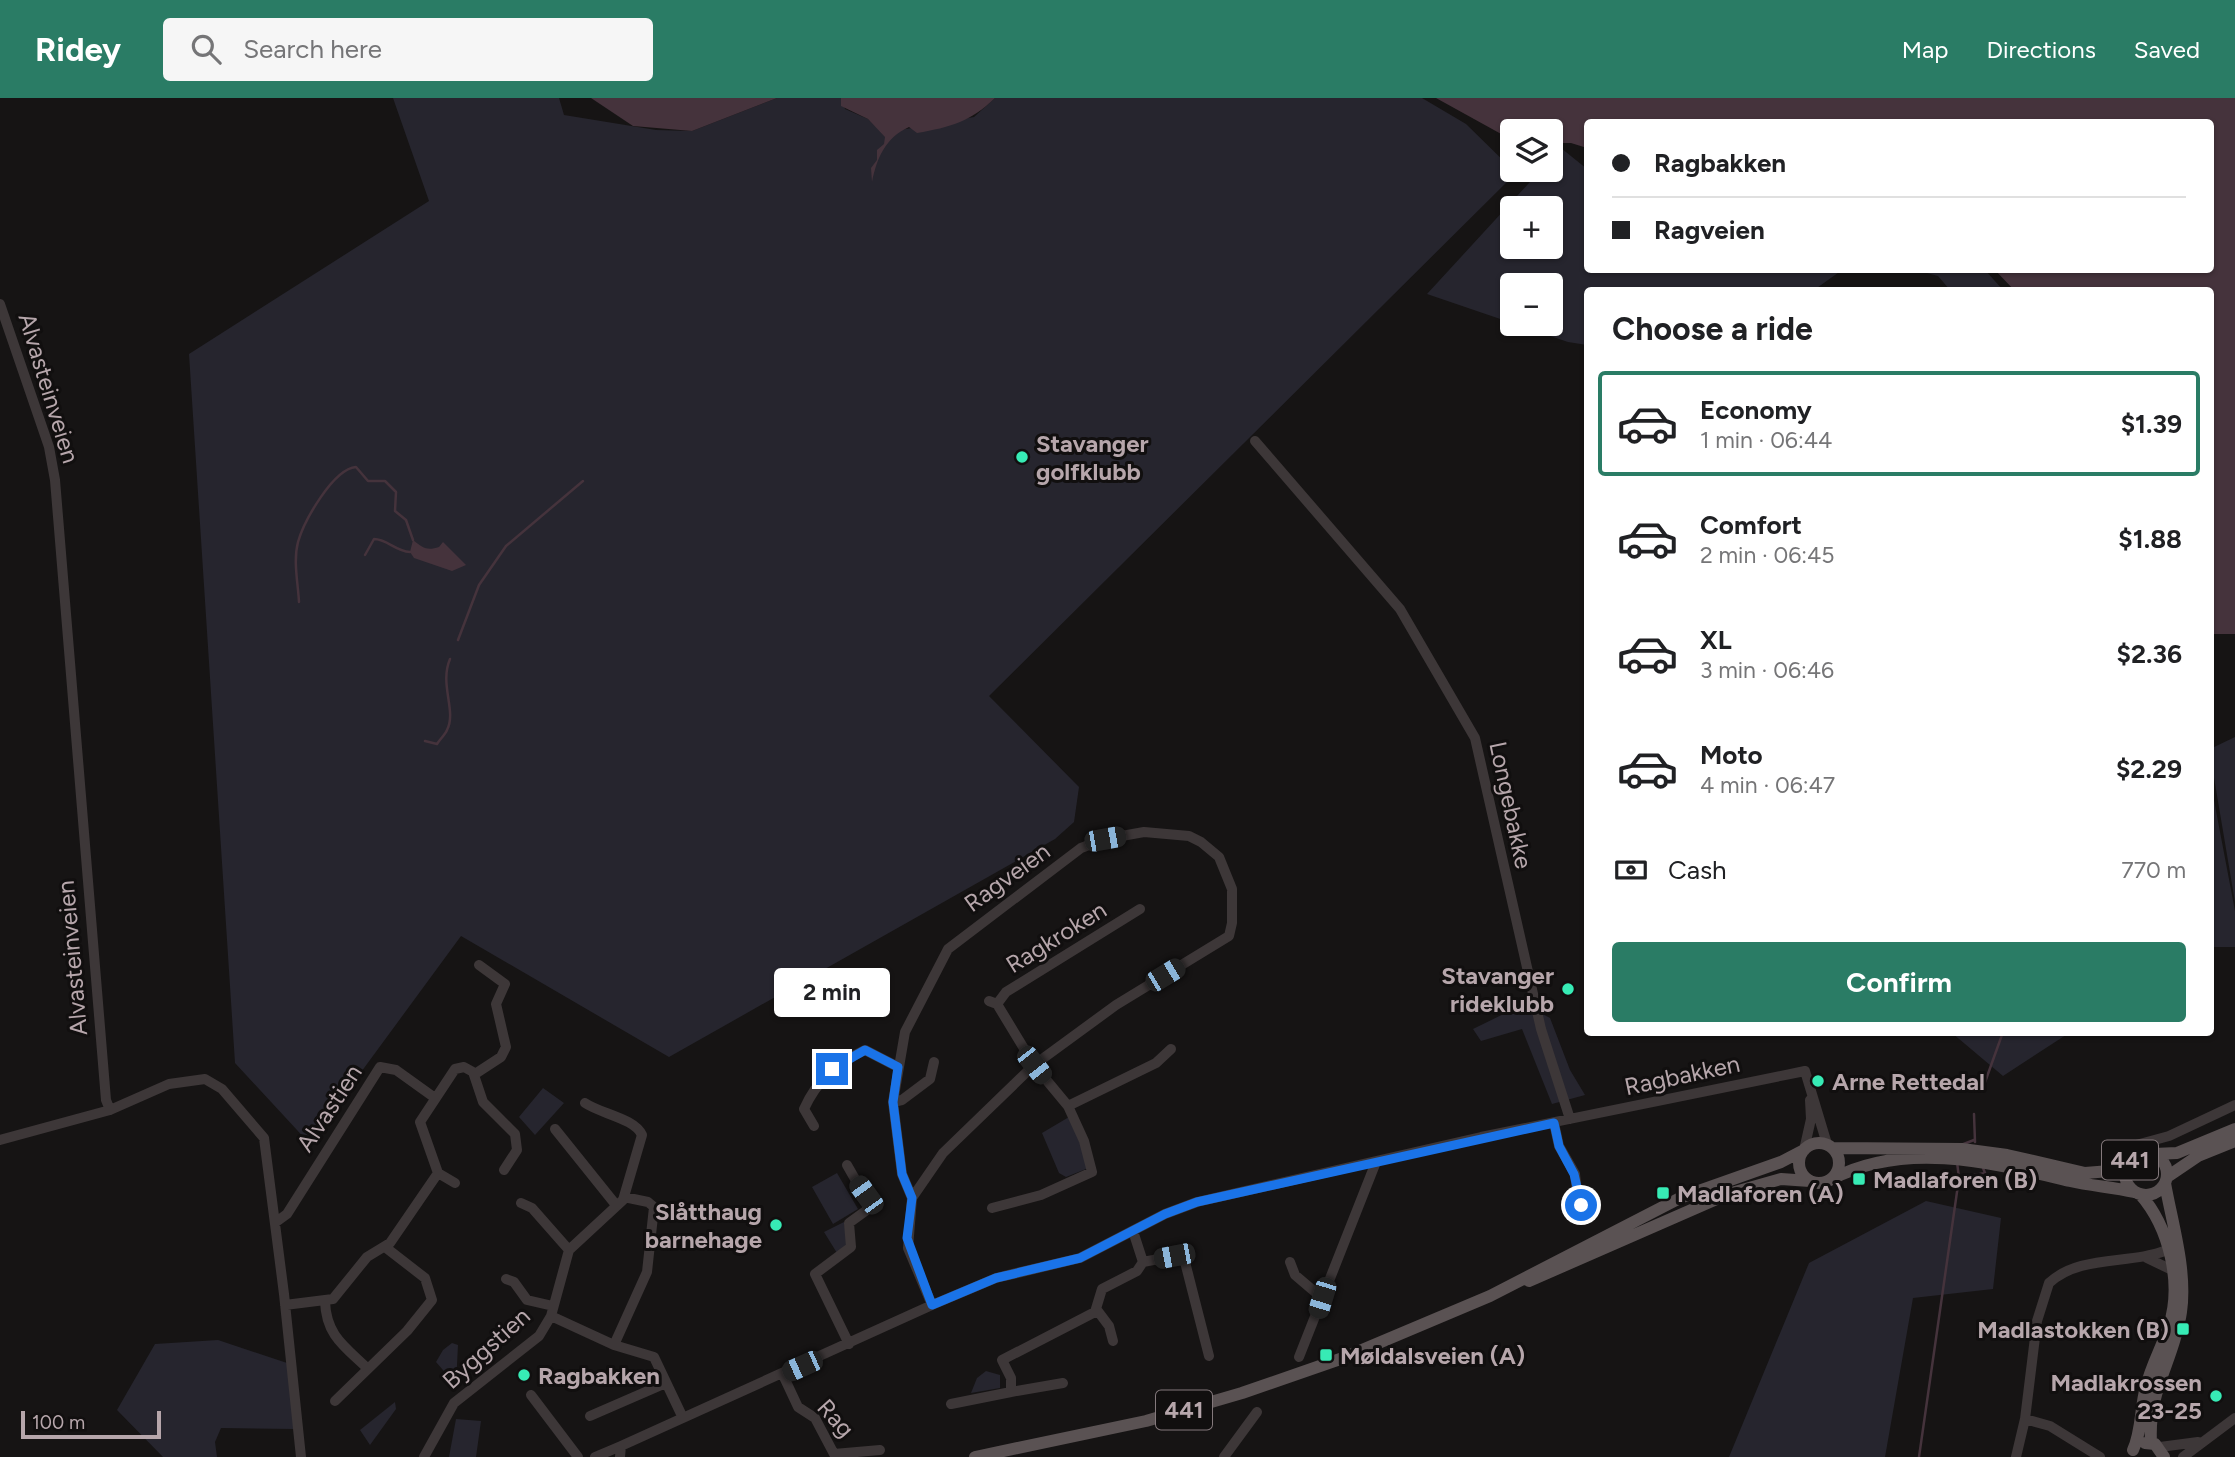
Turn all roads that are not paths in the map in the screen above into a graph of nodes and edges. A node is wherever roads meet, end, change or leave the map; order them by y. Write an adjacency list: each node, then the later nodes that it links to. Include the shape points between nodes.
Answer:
1 (0, 304): 16 (street, Alvasteinveien, via 50,447 55,480 103,1088)
2 (1255, 441): 17 (street, Longebakke, via 1400,610 1475,738 1541,1030)
3 (1140, 909): 7 (street, Ragkroken, via 993,1002)
4 (479, 965): 9 (street, via 505,984 496,1004 506,1043 500,1057)
5 (1171, 1049): 15 (street, via 1156,1063)
6 (934, 1062): 12 (street, via 930,1079)
7 (1034, 1065): 8 (street, Ragveien, via 1108,1010 1229,936 1232,889 1213,850 1189,836 1144,832 1081,848 948,949 905,1032); 15 (street, Ragkroken); 40 (street, Ragveien, via 949,1147)
8 (898, 1067): 12 (street, Ragveien); 19 (street, via 865,1050 834,1067 804,1109)
9 (475, 1074): 11 (street, via 468,1068 455,1069); 32 (street, via 483,1102 517,1137 517,1150)
10 (1808, 1085): 17 (street, Ragbakken, via 1805,1071); 25 (street); 26 (street, via 1811,1119)
11 (435, 1098): 34 (street, via 420,1122); 45 (street, Alvastien, via 396,1070 380,1067 287,1214)
12 (893, 1102): 40 (street, Ragveien, via 902,1174)
13 (584, 1104): 41 (street, via 633,1124 642,1135)
14 (2235, 1105): 24 (street, via 2169,1136)
15 (1068, 1106): 43 (street, Ragkroken, via 1092,1172 1041,1195)
16 (110, 1110): 22 (street); 45 (street, via 169,1084 211,1080 264,1139)
17 (1570, 1119): 18 (street, Ragbakken)
18 (1554, 1123): 29 (street, Ragbakken); 44 (street)
19 (814, 1126)
20 (555, 1129): 41 (street)
21 (2235, 1129): 28 (main road, 441, via 2177,1153)
22 (0, 1140)
23 (2235, 1141): 36 (main road, 441, via 2187,1162)
24 (2136, 1145)
25 (1830, 1146): 26 (main road, 441, via 1816,1143); 27 (main road, 441); 35 (main road, via 1840,1162)
26 (1804, 1150): 37 (main road, via 1799,1167); 55 (main road, 441, via 1657,1208)
27 (1914, 1153): 33 (main road, 441, via 1990,1152); 35 (main road, 441, via 1877,1161)
28 (2154, 1154): 30 (main road, 441, via 2141,1153); 36 (main road, 441, via 2165,1166)
29 (1376, 1162): 46 (street, Ragbakken, via 1197,1202); 56 (street)
30 (2126, 1164): 33 (main road, 441, via 2099,1174); 39 (main road, 441, via 2124,1177)
31 (846, 1165): 63 (street, via 871,1207 849,1223 851,1247 815,1275)
32 (504, 1170)
33 (2056, 1172): 39 (main road, 441)
34 (438, 1174): 38 (street); 47 (street)
35 (1832, 1179): 37 (main road, 441)
36 (2166, 1180): 39 (main road, 441, via 2157,1192); 81 (main road, via 2182,1301 2152,1402)
37 (1810, 1181): 55 (main road, 441, via 1781,1179 1728,1194)
38 (455, 1183)
39 (2137, 1193): 49 (main road, via 2160,1219)
40 (912, 1198): 59 (street, Ragveien, via 908,1248)
41 (620, 1201): 48 (street); 64 (street, via 648,1202 654,1207 647,1272)
42 (521, 1203): 48 (street, via 533,1208)
43 (992, 1208)
44 (1586, 1213)
45 (276, 1222): 58 (street)
46 (1133, 1231): 51 (street); 59 (street, Ragbakken, via 1080,1258 996,1278)
47 (385, 1247): 57 (street, via 367,1257 339,1295); 67 (street, via 425,1278 432,1300 418,1320)
48 (569, 1250): 61 (street, Byggstien)
49 (2168, 1250): 50 (street); 53 (main road)
50 (2147, 1258): 53 (street); 79 (street, via 2074,1268 2049,1283 2037,1321)
51 (1143, 1262): 60 (street, via 1102,1289); 65 (street, via 1174,1256 1185,1262)
52 (1290, 1262): 56 (street, via 1295,1275)
53 (2172, 1270): 84 (main road, via 2169,1324 2147,1384)
54 (506, 1279): 61 (street, Byggstien, via 514,1282 527,1300)
55 (1490, 1296): 89 (main road, 441, via 1343,1358 1215,1401 1103,1431)
56 (1322, 1298): 66 (street)
57 (324, 1301): 58 (street); 67 (street, via 330,1331)
58 (285, 1305): 85 (street)
59 (932, 1305): 63 (street, Ragbakken)
60 (1097, 1310): 62 (street); 71 (street, via 1002,1360 1011,1378)
61 (552, 1311): 64 (street); 86 (street, Byggstien, via 539,1336 454,1403)
62 (1113, 1341)
63 (849, 1344): 68 (street, Ragbakken)
64 (614, 1345): 69 (street, via 654,1357)
65 (1209, 1356)
66 (1299, 1357)
67 (367, 1368): 73 (street)
68 (782, 1375): 78 (street, Ragbakken); 82 (street, Rag, via 797,1407 815,1418 834,1454)
69 (666, 1383): 76 (street); 78 (street)
70 (1063, 1383): 71 (street)
71 (1011, 1392): 74 (street)
72 (531, 1395): 87 (street)
73 (335, 1401)
74 (951, 1404)
75 (1257, 1412): 90 (street)
76 (590, 1416)
77 (2235, 1418): 80 (street)
78 (683, 1419): 83 (street, Ragbakken)
79 (2025, 1419): 91 (street); 92 (street, via 2050,1426)
80 (2205, 1440): 81 (street); 93 (street)
81 (2158, 1449): 84 (main road, via 2140,1444)
82 (880, 1450)
83 (621, 1454): 88 (street, Ragbakken)
84 (2132, 1454)
85 (301, 1457)
86 (424, 1457)
87 (579, 1457)
88 (595, 1457)
89 (975, 1457)
90 (1224, 1457)
91 (2016, 1457)
92 (2100, 1457)
93 (2183, 1457)

